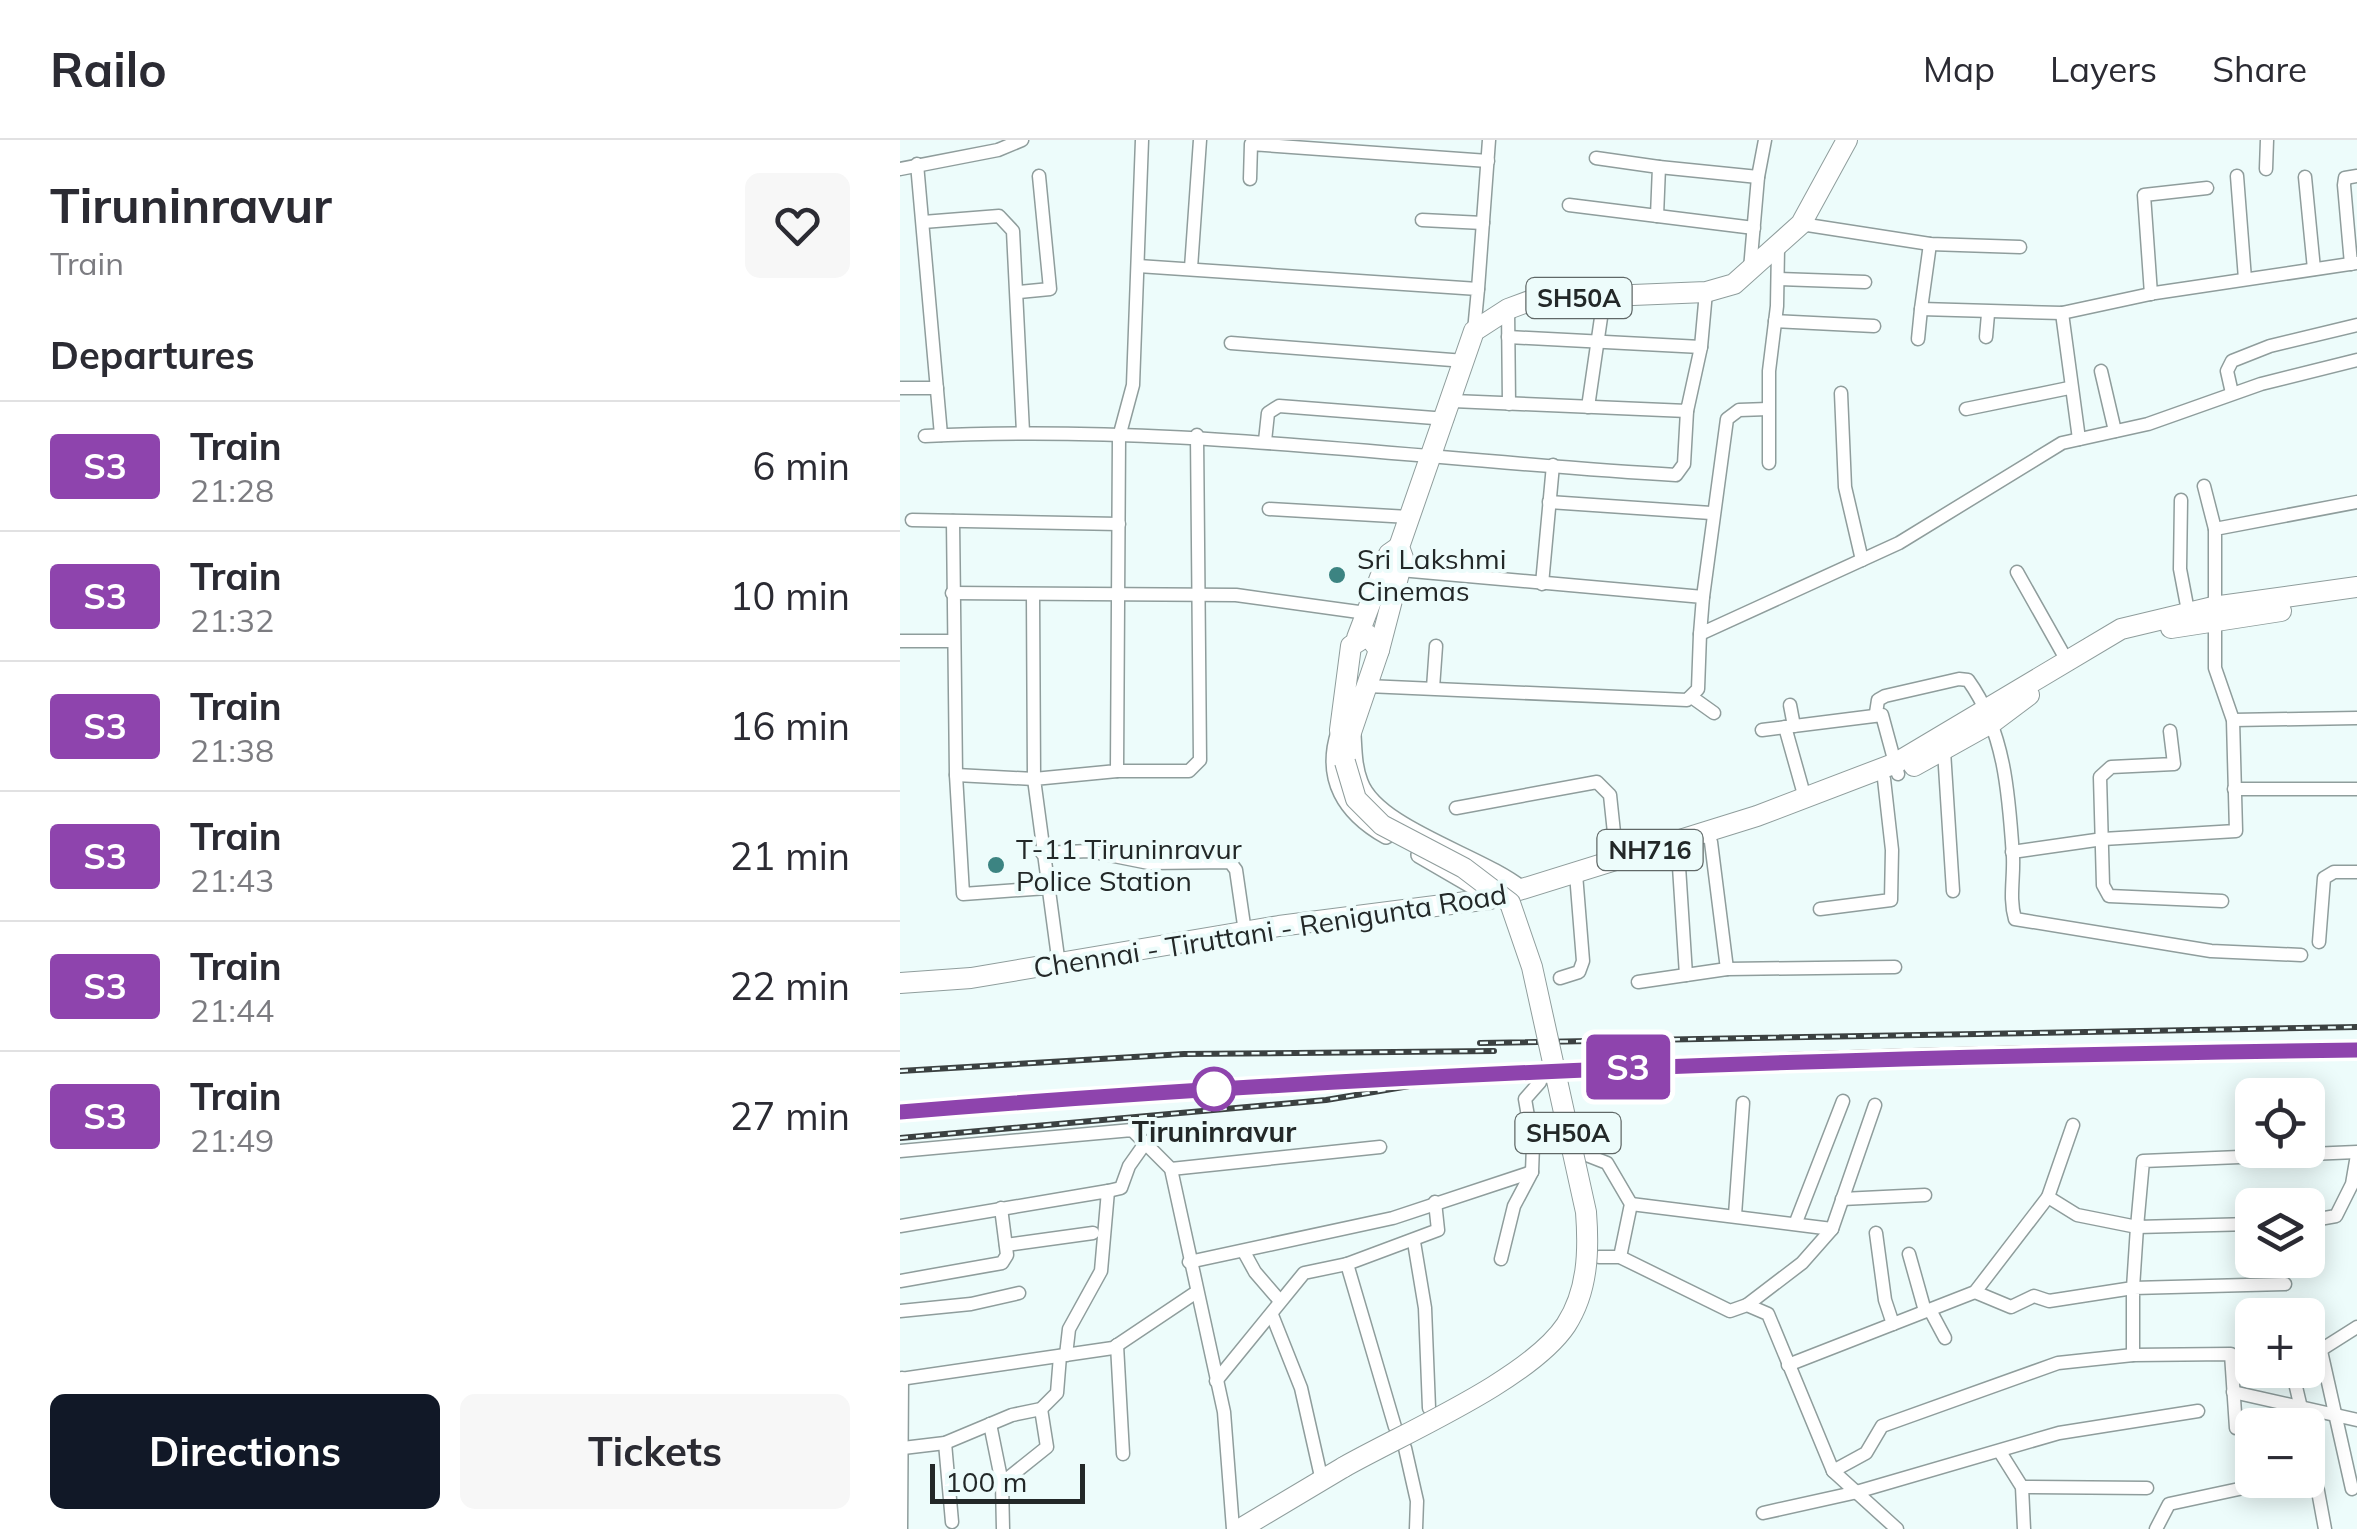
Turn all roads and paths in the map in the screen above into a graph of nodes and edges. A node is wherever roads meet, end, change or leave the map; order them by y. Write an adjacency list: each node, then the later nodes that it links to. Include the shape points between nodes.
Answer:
1 (1022, 140): 12 (street)
2 (1142, 140): 34 (street)
3 (1200, 140): 35 (street)
4 (1489, 140): 11 (street)
5 (1765, 140): 19 (street)
6 (1846, 140): 28 (main road, SH50A)
7 (2267, 140): 15 (street)
8 (1247, 142): 9 (street); 21 (street)
9 (1335, 145): 11 (street)
10 (1596, 158): 13 (street)
11 (1488, 161): 27 (street)
12 (918, 164): 14 (street); 26 (street)
13 (1659, 167): 19 (street); 24 (street)
14 (900, 169)
15 (2266, 170)
16 (1038, 176): 42 (street, via 1050,289)
17 (2237, 176): 39 (street)
18 (2357, 176): 33 (street, via 2344,178)
19 (1758, 177): 29 (street)
20 (2305, 177): 36 (street)
21 (1250, 179)
22 (2206, 188): 44 (street, via 2144,194)
23 (1569, 206): 24 (street)
24 (1657, 216): 29 (street)
25 (1422, 220): 27 (street)
26 (922, 222): 42 (street, via 1007,220 1014,231); 64 (street)
27 (1483, 223): 41 (street)
28 (1800, 224): 30 (street); 32 (main road, SH50A)
29 (1754, 228): 37 (street)
30 (1930, 244): 31 (street); 47 (street)
31 (2020, 247)
32 (1778, 248): 37 (main road, SH50A); 38 (street)
33 (2354, 263): 36 (street)
34 (1138, 266): 35 (street); 79 (street, via 1133,384)
35 (1190, 268): 41 (street)
36 (2314, 269): 39 (street)
37 (1750, 270): 43 (main road, SH50A, via 1734,284)
38 (1779, 279): 40 (street); 50 (street)
39 (2246, 279): 44 (street)
40 (1865, 282)
41 (1478, 289): 53 (street)
42 (1018, 292): 75 (street)
43 (1706, 292): 45 (main road, SH50A); 59 (street)
44 (2151, 294): 48 (street)
45 (1604, 297): 46 (main road, SH50A, via 1536,299); 57 (street)
46 (1508, 310): 53 (main road, SH50A); 54 (street)
47 (1921, 310): 49 (street); 56 (street)
48 (2062, 313): 49 (street); 65 (street)
49 (1988, 314): 55 (street)
50 (1775, 321): 52 (street); 70 (street)
51 (2357, 324): 66 (street, via 2232,361)
52 (1874, 326)
53 (1474, 331): 61 (main road)
54 (1508, 336): 57 (street); 68 (street)
55 (1986, 337)
56 (1918, 339)
57 (1597, 342): 59 (street); 69 (street)
58 (1231, 343): 61 (street)
59 (1701, 347): 73 (street)
60 (2357, 360): 66 (street)
61 (1465, 361): 72 (main road)
62 (2101, 371): 74 (street)
63 (900, 388): 64 (street)
64 (937, 388): 76 (street)
65 (2069, 388): 71 (street); 80 (street)
66 (2232, 392): 74 (street)
67 (1841, 394): 97 (street, via 1845,487)
68 (1508, 404): 69 (street); 72 (street)
69 (1588, 407): 73 (street)
70 (1768, 409): 83 (street); 90 (street, via 1739,410 1727,419)
71 (1966, 409)
72 (1450, 410): 81 (street, via 1278,406 1268,413); 82 (main road)
73 (1687, 411): 84 (street, via 1684,464 1676,476)
74 (2116, 431): 80 (street)
75 (1024, 432): 76 (street); 79 (street)
76 (941, 435): 77 (street)
77 (926, 436)
78 (1197, 436): 79 (street); 81 (street); 105 (street)
79 (1119, 437): 94 (street)
80 (2079, 439): 97 (street)
81 (1266, 441): 82 (street)
82 (1432, 454): 84 (street); 91 (main road)
83 (1769, 463)
84 (1553, 464): 87 (street)
85 (2204, 486): 95 (street)
86 (2181, 500): 108 (street, via 2180,569)
87 (1549, 502): 90 (street); 100 (street)
88 (2357, 502): 95 (street)
89 (1269, 509): 91 (street)
90 (1711, 513): 106 (street)
91 (1409, 517): 96 (main road)
92 (912, 520): 93 (street)
93 (953, 521): 94 (street); 102 (street)
94 (1119, 524): 103 (street)
95 (2214, 529): 110 (street)
96 (1400, 546): 98 (main road); 109 (main road, via 1389,554)
97 (1862, 560): 111 (street)
98 (1400, 570): 100 (street); 116 (main road)
99 (2018, 572): 117 (street)
100 (1542, 584): 106 (street)
101 (2357, 587): 110 (main road, Chennai - Tiruttani - Renigunta Road / NH716)
102 (952, 592): 104 (street); 114 (street)
103 (1119, 593): 104 (street); 105 (street); 132 (street)
104 (1032, 594): 135 (street)
105 (1198, 594): 109 (street); 132 (street, via 1200,760 1190,772)
106 (1702, 598): 111 (street)
107 (2357, 599): 110 (main road, Chennai - Tiruttani - Renigunta Road / NH716)
108 (2188, 612): 110 (main road, Chennai - Tiruttani - Renigunta Road / NH716); 117 (main road, Chennai - Tiruttani - Renigunta Road / NH716, via 2120,629)
109 (1366, 613): 112 (main road)
110 (2213, 614): 124 (main road, Chennai - Tiruttani - Renigunta Road / NH716, via 2122,640); 126 (street, via 2215,668)
111 (1700, 634): 120 (street)
112 (1357, 638): 116 (main road, via 1368,635); 130 (main road, via 1351,646)
113 (900, 641): 114 (street)
114 (953, 641): 134 (street)
115 (1436, 646): 119 (street)
116 (1379, 650): 118 (main road)
117 (2066, 659): 124 (main road, Chennai - Tiruttani - Renigunta Road / NH716)
118 (1367, 686): 119 (street); 130 (main road)
119 (1433, 688): 120 (street)
120 (1692, 698): 122 (street)
121 (1790, 705): 127 (street)
122 (1714, 713)
123 (1876, 713): 124 (street, via 1885,696 1959,679 1968,680); 127 (street); 133 (street, via 1886,718)
124 (1989, 715): 131 (main road, Chennai - Tiruttani - Renigunta Road / NH716); 133 (main road, Chennai - Tiruttani - Renigunta Road / NH716); 143 (street, via 2004,764)
125 (2357, 718): 126 (street)
126 (2233, 720): 136 (street)
127 (1790, 726): 128 (street); 138 (street)
128 (1762, 730)
129 (2170, 731): 140 (street, via 2174,764 2102,772)
130 (1346, 743): 149 (street, via 1367,795 1390,816); 151 (street, via 1332,756 1336,783 1361,822); 242 (main road, SH50A, bridge, via 1356,799 1382,825 1464,868 1510,903 1520,922 1588,1242 1578,1303 1549,1344 1520,1369)
131 (1944, 751): 133 (main road, Chennai - Tiruttani - Renigunta Road / NH716); 150 (street)
132 (1117, 771): 135 (street)
133 (1893, 772): 138 (main road, Chennai - Tiruttani - Renigunta Road / NH716); 141 (main road, Chennai - Tiruttani - Renigunta Road / NH716); 153 (street, via 1891,900)
134 (956, 774): 135 (street); 148 (street, via 963,894)
135 (1034, 779): 144 (street)
136 (2234, 789): 137 (street); 140 (street, via 2236,831)
137 (2357, 789)
138 (1805, 798): 145 (main road, Chennai - Tiruttani - Renigunta Road / NH716)
139 (1456, 808): 145 (street, via 1597,782 1610,795)
140 (2104, 839): 143 (street); 152 (street, via 2102,885 2110,896)
141 (1711, 842): 142 (main road, Chennai - Tiruttani - Renigunta Road / NH716); 159 (street)
142 (1678, 851): 147 (main road, Chennai - Tiruttani - Renigunta Road / NH716); 160 (street)
143 (2012, 852): 156 (street, via 2012,910 2022,922 2210,951)
144 (1042, 853): 148 (street); 154 (street, via 1230,862)
145 (1617, 860): 147 (main road, Chennai - Tiruttani - Renigunta Road / NH716)
146 (2357, 872): 155 (street, via 2324,878)
147 (1577, 878): 149 (main road, Chennai - Tiruttani - Renigunta Road / NH716); 161 (street, via 1583,961 1579,972); 163 (main road, Chennai - Tiruttani - Renigunta Road / NH716, via 1500,906 1433,918 1250,939 1059,975)
148 (1047, 888): 157 (street)
149 (1523, 890): 151 (main road, Chennai - Tiruttani - Renigunta Road / NH716)
150 (1953, 891)
151 (1493, 899): 154 (main road, Chennai - Tiruttani - Renigunta Road / NH716)
152 (2222, 901)
153 (1820, 909)
154 (1245, 932): 157 (main road, Chennai - Tiruttani - Renigunta Road / NH716)
155 (2319, 942)
156 (2302, 955)
157 (1059, 964): 163 (main road, Chennai - Tiruttani - Renigunta Road / NH716)
158 (1895, 967): 159 (street)
159 (1727, 970): 160 (street)
160 (1686, 975): 162 (street)
161 (1560, 978)
162 (1638, 982)
163 (900, 986)
164 (1540, 1082): 175 (street, via 1525,1099)
165 (1844, 1101): 186 (street)
166 (1743, 1102): 184 (street)
167 (1875, 1105): 180 (street)
168 (2074, 1125): 178 (street)
169 (1146, 1142): 171 (street, via 1132,1130); 174 (street); 176 (street, via 1121,1188)
170 (1380, 1147): 174 (street)
171 (900, 1151)
172 (1584, 1154): 182 (street, via 1607,1163)
173 (2357, 1154): 179 (street); 189 (street, via 2147,1160 2140,1165)
174 (1171, 1170): 200 (street)
175 (1532, 1172): 181 (street); 199 (street, via 1514,1206)
176 (1108, 1192): 183 (street); 218 (street, via 1102,1271 1076,1313)
177 (1925, 1195): 180 (street)
178 (2048, 1198): 189 (street, via 2077,1215); 206 (street)
179 (2352, 1198): 185 (street)
180 (1842, 1200): 190 (street)
181 (1435, 1202): 193 (street, via 1438,1230); 195 (street)
182 (1630, 1204): 184 (street); 198 (street)
183 (1001, 1208): 188 (street); 194 (street)
184 (1735, 1215): 186 (street)
185 (2325, 1218)
186 (1796, 1222): 190 (street)
187 (2235, 1224): 189 (street)
188 (900, 1226)
189 (2137, 1227): 204 (street)
190 (1832, 1229): 209 (street, via 1802,1263)
191 (1092, 1232): 194 (street)
192 (1876, 1233): 213 (street)
193 (1414, 1242): 201 (street); 226 (street, via 1425,1308)
194 (1006, 1245): 202 (street, via 1005,1259 995,1266)
195 (1244, 1252): 200 (street); 208 (street)
196 (1909, 1254): 210 (street)
197 (1599, 1256): 198 (street)
198 (1620, 1256): 209 (street, via 1730,1310)
199 (1500, 1259)
200 (1189, 1262): 205 (street)
201 (1347, 1264): 208 (street, via 1304,1273); 235 (street)
202 (900, 1281)
203 (2285, 1284): 204 (street)
204 (2132, 1288): 206 (street, via 2049,1301 2034,1296 2011,1308); 219 (street)
205 (1195, 1292): 216 (street); 223 (street)
206 (1975, 1292): 210 (street)
207 (1019, 1293): 211 (street)
208 (1280, 1301): 212 (street)
209 (1748, 1305): 220 (street, via 1768,1314)
210 (1928, 1310): 213 (street); 215 (street)
211 (900, 1311)
212 (1272, 1314): 223 (street); 242 (street, via 1301,1388)
213 (1893, 1324): 220 (street)
214 (2357, 1326): 217 (street)
215 (1946, 1338)
216 (1117, 1345): 218 (street); 240 (street)
217 (2325, 1348)
218 (1063, 1356): 222 (street); 228 (street, via 1054,1401)
219 (2132, 1356): 225 (street, via 2232,1354); 241 (street, via 2058,1363 1882,1426 1866,1453)
220 (1788, 1365): 241 (street)
221 (2325, 1374): 231 (street)
222 (901, 1378): 237 (street)
223 (1216, 1381): 254 (street)
224 (2297, 1388): 227 (street)
225 (2233, 1392): 227 (street); 232 (street)
226 (1429, 1408)
227 (2302, 1408)
228 (1041, 1409): 234 (street); 243 (street, via 1047,1447)
229 (2198, 1411): 239 (street, via 2059,1433)
230 (2325, 1413): 231 (street)
231 (2332, 1414): 233 (street); 247 (street)
232 (2235, 1416)
233 (2357, 1420)
234 (990, 1424): 236 (street); 243 (street)
235 (1396, 1426)
236 (945, 1443): 237 (street); 251 (street)
237 (904, 1448): 252 (street)
238 (1404, 1448): 255 (street, via 1417,1500)
239 (2000, 1452): 244 (street); 248 (street)
240 (1124, 1454)
241 (1833, 1471): 248 (street)
242 (1322, 1481): 254 (main road, SH50A)
243 (1002, 1483): 253 (street)
244 (2022, 1487): 245 (street); 257 (street)
245 (2148, 1488)
246 (2235, 1490): 258 (street, via 2169,1504)
247 (2352, 1490)
248 (1853, 1493): 250 (street); 256 (street)
249 (2317, 1498): 259 (street)
250 (1764, 1513)
251 (952, 1522)
252 (900, 1529)
253 (1004, 1529)
254 (1237, 1529)
255 (1416, 1529)
256 (1896, 1529)
257 (2024, 1529)
258 (2156, 1529)
259 (2325, 1529)

